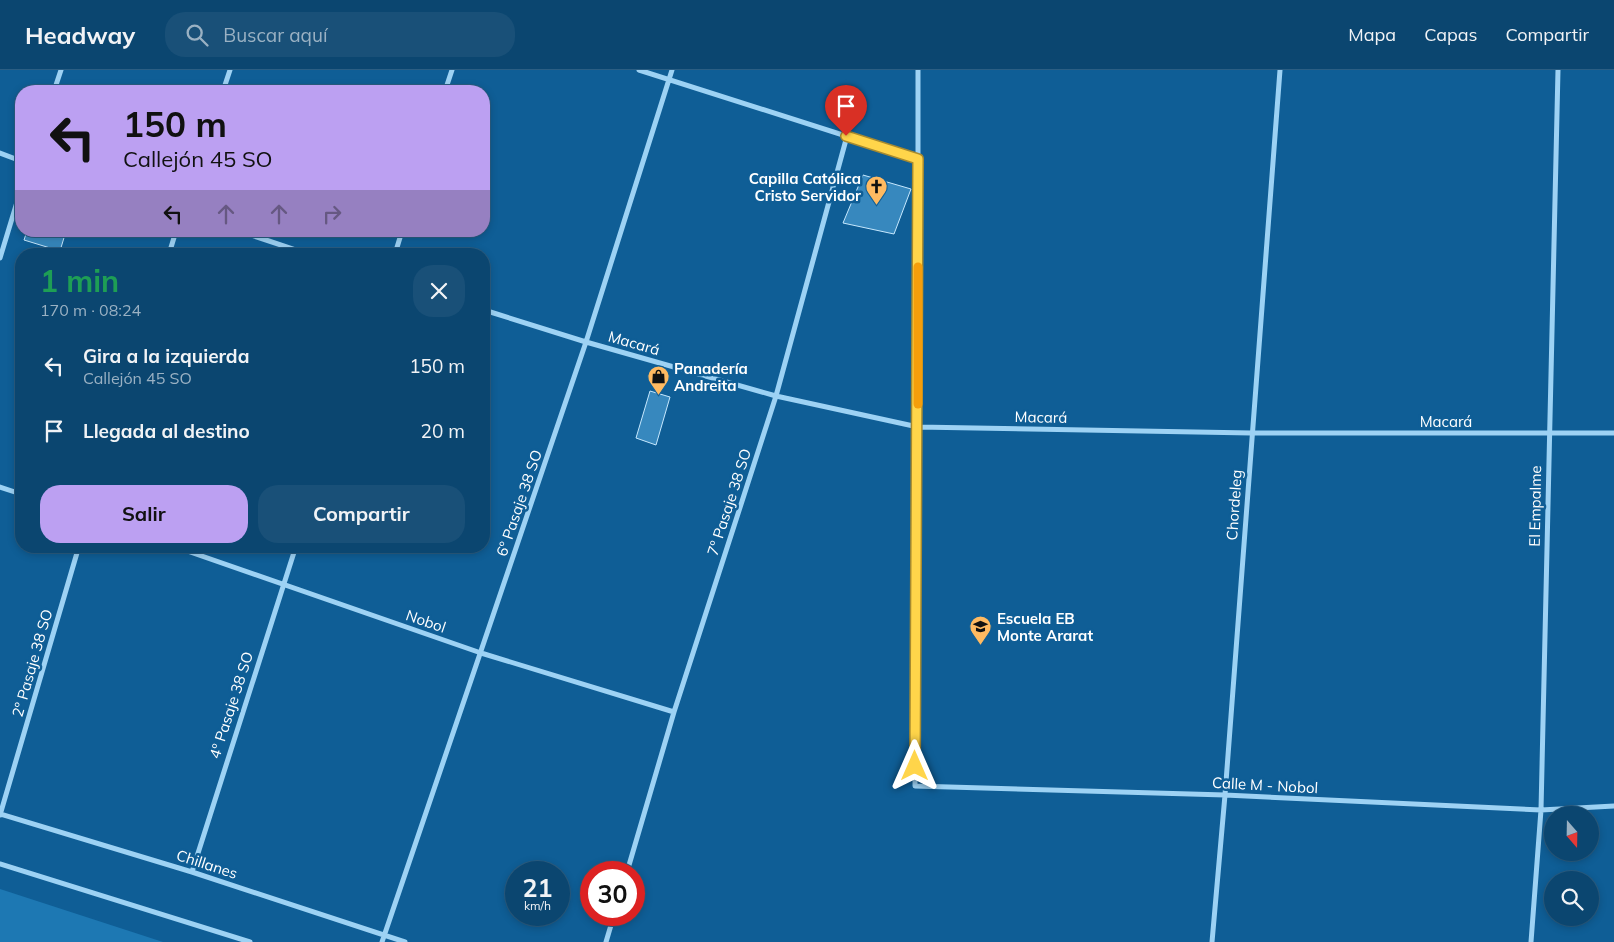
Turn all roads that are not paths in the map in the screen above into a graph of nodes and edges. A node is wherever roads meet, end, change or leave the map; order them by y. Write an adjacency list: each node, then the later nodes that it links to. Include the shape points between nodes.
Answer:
1 (61, 70): 10 (street)
2 (230, 70): 11 (street)
3 (452, 70): 12 (street)
4 (639, 70): 9 (street)
5 (672, 70): 9 (street, 6º Pasaje 38 SO)
6 (918, 70): 16 (street)
7 (1280, 70): 25 (street, Chordeleg)
8 (1558, 70): 26 (street, El Empalme)
9 (668, 79): 13 (street); 22 (street, 6º Pasaje 38 SO)
10 (56, 85)
11 (225, 85)
12 (447, 85)
13 (846, 136): 16 (street); 23 (street, 7º Pasaje 38 SO)
14 (0, 153): 15 (street)
15 (15, 159)
16 (918, 159): 24 (street)
17 (15, 209): 20 (street)
18 (257, 237): 19 (street)
19 (290, 248)
20 (0, 258)
21 (490, 312): 22 (street, Macará)
22 (586, 342): 23 (street, Macará); 34 (street, 6º Pasaje 38 SO)
23 (776, 396): 24 (street, Macará); 35 (street, 7º Pasaje 38 SO)
24 (918, 427): 25 (street, Macará); 36 (street, Calle M - Nobol, via 915,786)
25 (1251, 432): 26 (street, Macará); 36 (street, Chordeleg)
26 (1549, 434): 27 (street, Macará); 38 (street, El Empalme)
27 (1614, 434)
28 (0, 487): 29 (street)
29 (15, 492)
30 (77, 553): 39 (street, 2º Pasaje 38 SO)
31 (193, 553): 33 (street, Nobol)
32 (294, 553): 33 (street, 4º Pasaje 38 SO)
33 (283, 585): 34 (street, Nobol); 42 (street, 4º Pasaje 38 SO)
34 (481, 653): 35 (street, Nobol); 44 (street, 6º Pasaje 38 SO)
35 (674, 712): 40 (street, 7º Pasaje 38 SO)
36 (1225, 795): 38 (street, Calle M - Nobol); 49 (street, Chordeleg)
37 (1614, 806): 38 (street, Calle M - Nobol)
38 (1541, 810): 50 (street, El Empalme)
39 (0, 814): 42 (street, Chillanes)
40 (630, 861)
41 (0, 864): 45 (street)
42 (192, 872): 44 (street, Chillanes)
43 (611, 926): 48 (street)
44 (384, 936): 46 (street, 6º Pasaje 38 SO); 47 (street, Chillanes)
45 (250, 942)
46 (382, 942)
47 (405, 942)
48 (606, 942)
49 (1212, 942)
50 (1530, 942)

